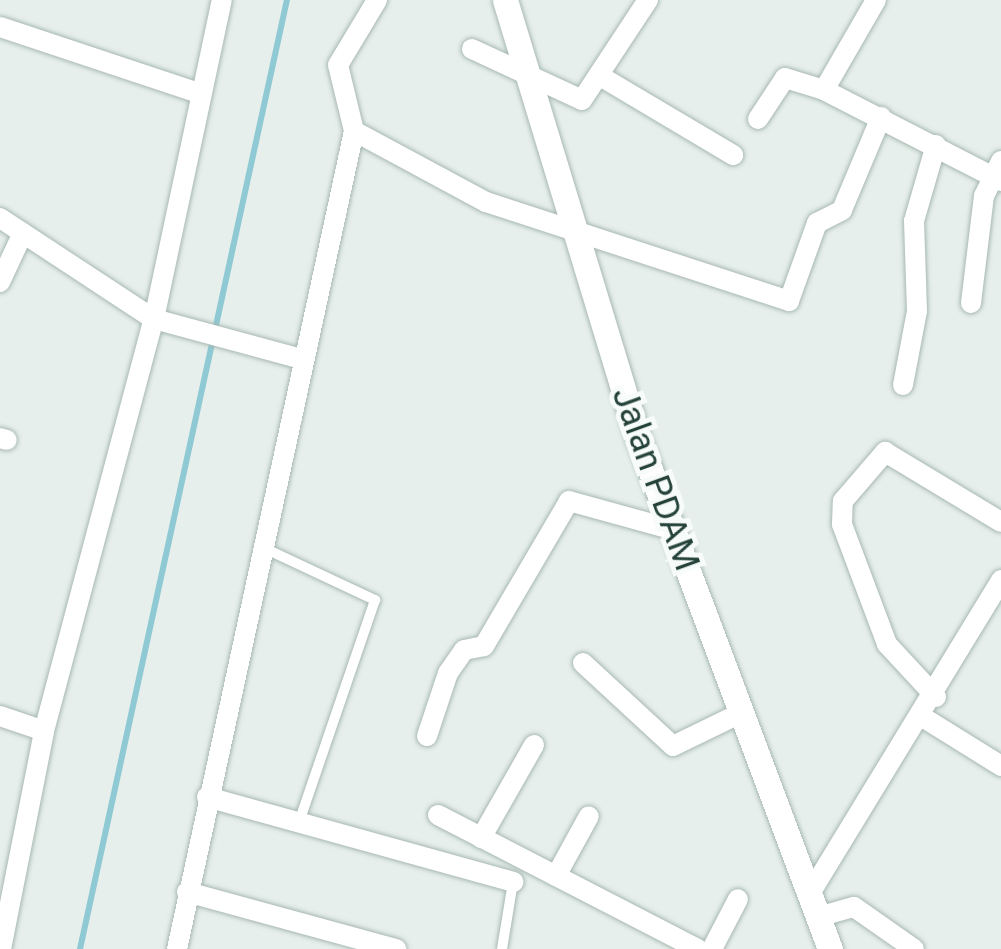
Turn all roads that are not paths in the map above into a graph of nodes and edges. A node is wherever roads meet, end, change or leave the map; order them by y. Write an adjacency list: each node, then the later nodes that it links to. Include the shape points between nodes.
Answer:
1 (222, 0): 11 (street)
2 (377, 0): 14 (street, via 338,65)
3 (506, 0): 8 (street, Jalan PDAM)
4 (648, 0): 9 (street)
5 (876, 0): 10 (street)
6 (0, 27): 11 (street)
7 (472, 49): 8 (street)
8 (525, 74): 9 (street, via 580,101); 19 (street, Jalan PDAM)
9 (600, 76): 16 (street)
10 (824, 90): 12 (street); 13 (street, via 785,78)
11 (201, 94): 23 (street)
12 (882, 117): 15 (street); 19 (street, via 842,210 817,223 794,300)
13 (758, 119)
14 (354, 131): 19 (street, via 486,202); 24 (street)
15 (936, 145): 17 (street); 25 (street, via 914,221 917,312)
16 (733, 155)
17 (998, 173): 22 (street)
18 (0, 218): 20 (street)
19 (570, 226): 27 (street, Jalan PDAM)
20 (23, 233): 21 (street); 23 (street)
21 (0, 282)
22 (971, 303)
23 (154, 319): 24 (street); 35 (street)
24 (301, 359): 28 (street)
25 (903, 385)
26 (1001, 522): 31 (street, via 885,452 843,501 842,524 887,644)
27 (671, 529): 32 (street, Jalan PDAM); 36 (street, via 568,501 484,646 464,650 448,673)
28 (260, 546): 39 (street); 42 (lane, via 375,602)
29 (1001, 580): 31 (street)
30 (584, 663): 32 (street, via 673,746)
31 (936, 697): 34 (street)
32 (740, 714): 48 (street, Jalan PDAM)
33 (0, 716): 35 (street)
34 (924, 718): 38 (street); 48 (street)
35 (44, 731): 49 (street)
36 (427, 736)
37 (534, 745): 43 (street)
38 (1001, 766)
39 (207, 798): 42 (street); 46 (street)
40 (438, 815): 43 (street)
41 (589, 816): 44 (street)
42 (300, 819): 45 (street)
43 (481, 838): 44 (street)
44 (556, 876): 53 (street)
45 (513, 882): 52 (lane)
46 (187, 892): 50 (street); 51 (street)
47 (738, 899): 54 (street)
48 (813, 906): 55 (street, Jalan PDAM); 56 (street, via 854,907)
49 (0, 949)
50 (177, 949)
51 (396, 949)
52 (502, 949)
53 (698, 949)
54 (712, 949)
55 (830, 949)
56 (914, 949)

